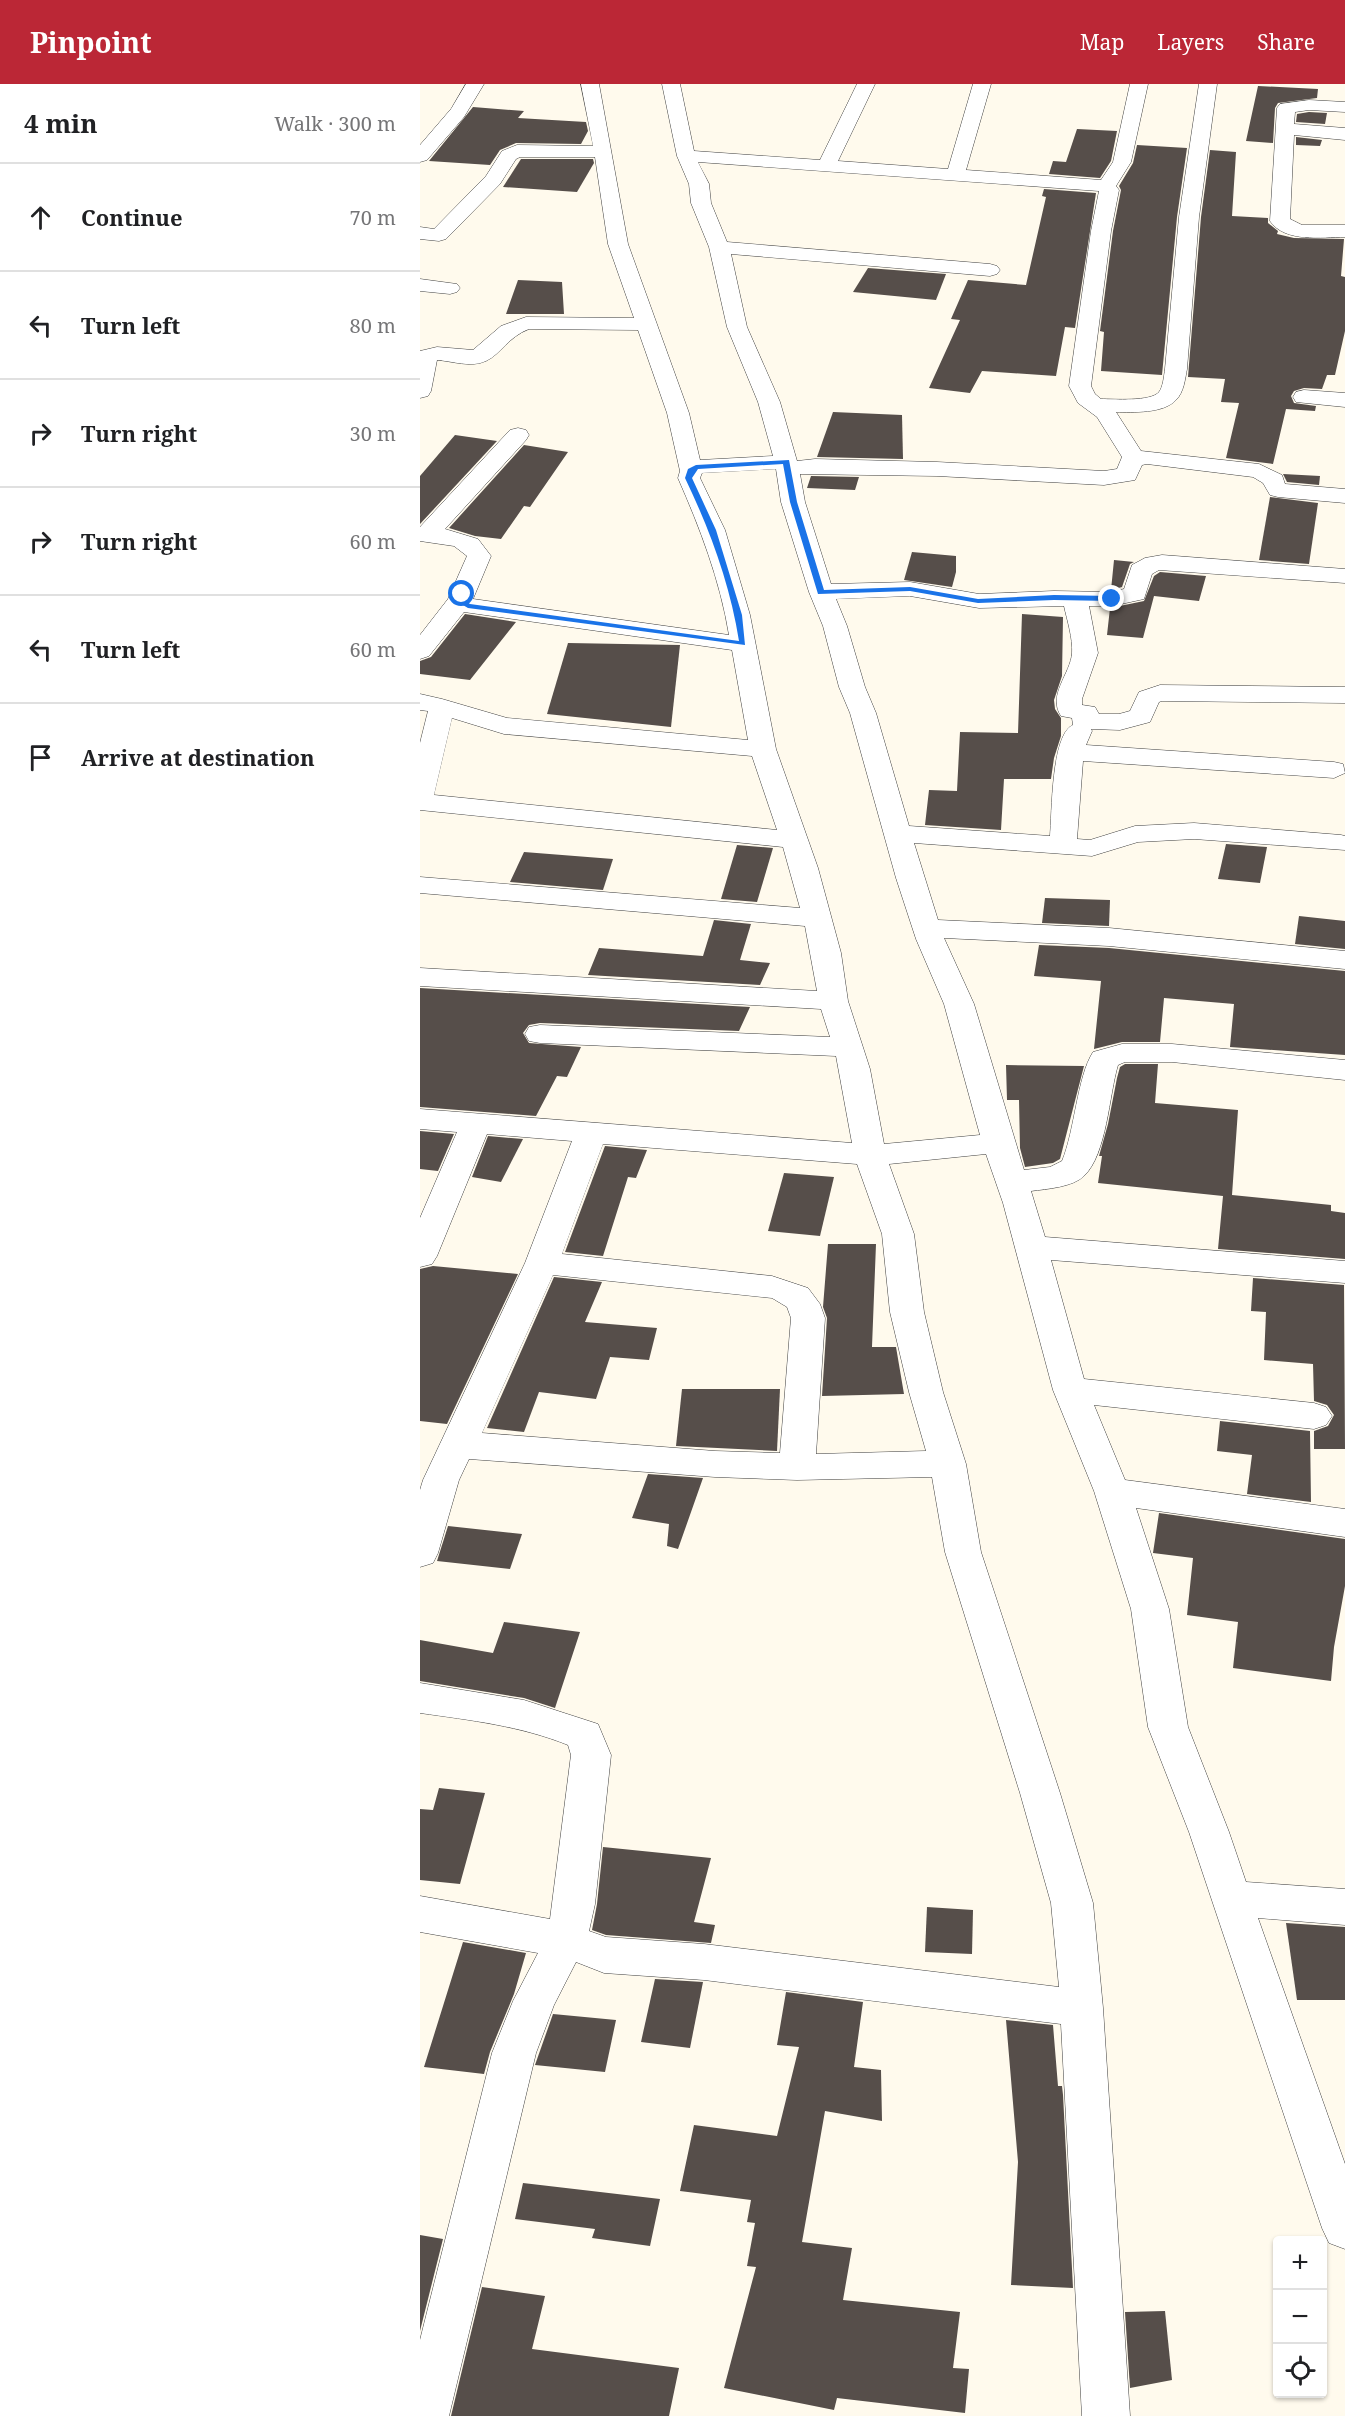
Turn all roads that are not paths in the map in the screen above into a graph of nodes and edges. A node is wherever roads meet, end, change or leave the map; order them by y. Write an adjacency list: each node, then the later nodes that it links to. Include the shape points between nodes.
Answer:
1 (474, 84): 12 (street)
2 (590, 84): 13 (street)
3 (671, 84): 15 (street)
4 (866, 84): 16 (street)
5 (982, 84): 17 (street)
6 (1139, 84): 18 (street, via 1122,162)
7 (1208, 84): 30 (street, via 1189,217 1176,369 1170,392 1155,404)
8 (1345, 107): 9 (street, via 1293,105 1286,108)
9 (1285, 129): 11 (street); 19 (street, via 1280,221 1294,229)
10 (420, 134): 12 (street)
11 (1345, 134)
12 (439, 136): 14 (street)
13 (603, 152): 20 (street, via 517,151 509,155 493,180 439,234); 25 (street, via 618,244)
14 (420, 156)
15 (686, 156): 16 (street); 21 (street)
16 (827, 165): 17 (street)
17 (955, 176): 18 (street)
18 (1106, 186): 30 (street, via 1109,190 1080,386)
19 (1345, 231)
20 (420, 233)
21 (719, 248): 22 (street); 33 (street, via 737,327 764,387)
22 (990, 270)
23 (420, 285): 24 (street)
24 (450, 288)
25 (647, 324): 26 (street, via 526,323 508,330 479,356); 34 (street)
26 (426, 350): 27 (street)
27 (420, 391)
28 (1304, 397): 29 (street)
29 (1345, 400)
30 (1095, 406): 32 (street, via 1105,413)
31 (518, 435): 36 (street)
32 (1134, 458): 33 (street, via 1127,475 1104,478); 35 (street, via 1259,471 1274,480 1278,490)
33 (777, 465): 34 (street); 38 (street, via 793,502)
34 (693, 469): 41 (street, via 689,478 713,530)
35 (1345, 496)
36 (424, 534): 40 (street, via 466,542 477,549 479,556)
37 (1345, 576): 39 (street, via 1162,562 1141,570 1135,594)
38 (821, 592): 39 (street, via 910,589 978,601); 51 (street, via 883,779)
39 (1085, 599): 45 (street, via 1076,602 1085,653 1070,710)
40 (460, 601): 41 (street, via 485,609); 42 (street)
41 (743, 644): 46 (street)
42 (420, 651)
43 (1345, 695): 45 (street, via 1161,693 1148,697 1141,716 1130,720 1084,722)
44 (431, 705): 46 (street, via 504,726); 49 (street)
45 (1086, 713): 47 (street)
46 (763, 749): 52 (street)
47 (1070, 752): 48 (street); 54 (street)
48 (1334, 770)
49 (420, 797)
50 (420, 802): 52 (street)
51 (896, 833): 54 (street); 57 (street)
52 (794, 840): 56 (street)
53 (1341, 843): 54 (street, via 1194,831 1135,834 1092,849)
54 (1063, 846)
55 (420, 885): 56 (street)
56 (816, 918): 60 (street)
57 (926, 928): 58 (street, via 1121,938); 67 (street, via 959,1004)
58 (1345, 960)
59 (420, 977): 60 (street)
60 (833, 1001): 62 (street)
61 (540, 1034): 62 (street)
62 (848, 1047): 68 (street)
63 (1345, 1070): 69 (street, via 1172,1053 1122,1053 1104,1059 1082,1156 1074,1169)
64 (420, 1119): 65 (street)
65 (476, 1124): 66 (street); 71 (street)
66 (591, 1134): 68 (street); 72 (street)
67 (998, 1142): 68 (street); 69 (street)
68 (878, 1155): 77 (street, via 898,1234 907,1312)
69 (1012, 1182): 70 (street)
70 (1031, 1247): 73 (street); 74 (street)
71 (420, 1256)
72 (542, 1263): 76 (street); 78 (street, via 772,1287 794,1293 808,1318)
73 (1345, 1272)
74 (1070, 1390): 75 (street); 79 (street)
75 (1314, 1416)
76 (458, 1447): 78 (street); 81 (street, via 441,1480)
77 (948, 1464): 78 (street); 87 (street, via 963,1552 1072,1903)
78 (797, 1467)
79 (1112, 1491): 80 (street); 83 (street, via 1150,1609 1168,1726)
80 (1345, 1523)
81 (420, 1553)
82 (420, 1698): 86 (street, via 488,1708 564,1726 585,1735 591,1755 574,1904)
83 (1230, 1898): 84 (street); 88 (street)
84 (1345, 1907)
85 (420, 1914): 86 (street)
86 (566, 1940): 87 (street, via 604,1955 704,1962); 89 (street, via 534,2001 514,2053)
87 (1082, 2008): 90 (street)
88 (1345, 2228)
89 (425, 2416)
90 (1106, 2416)

